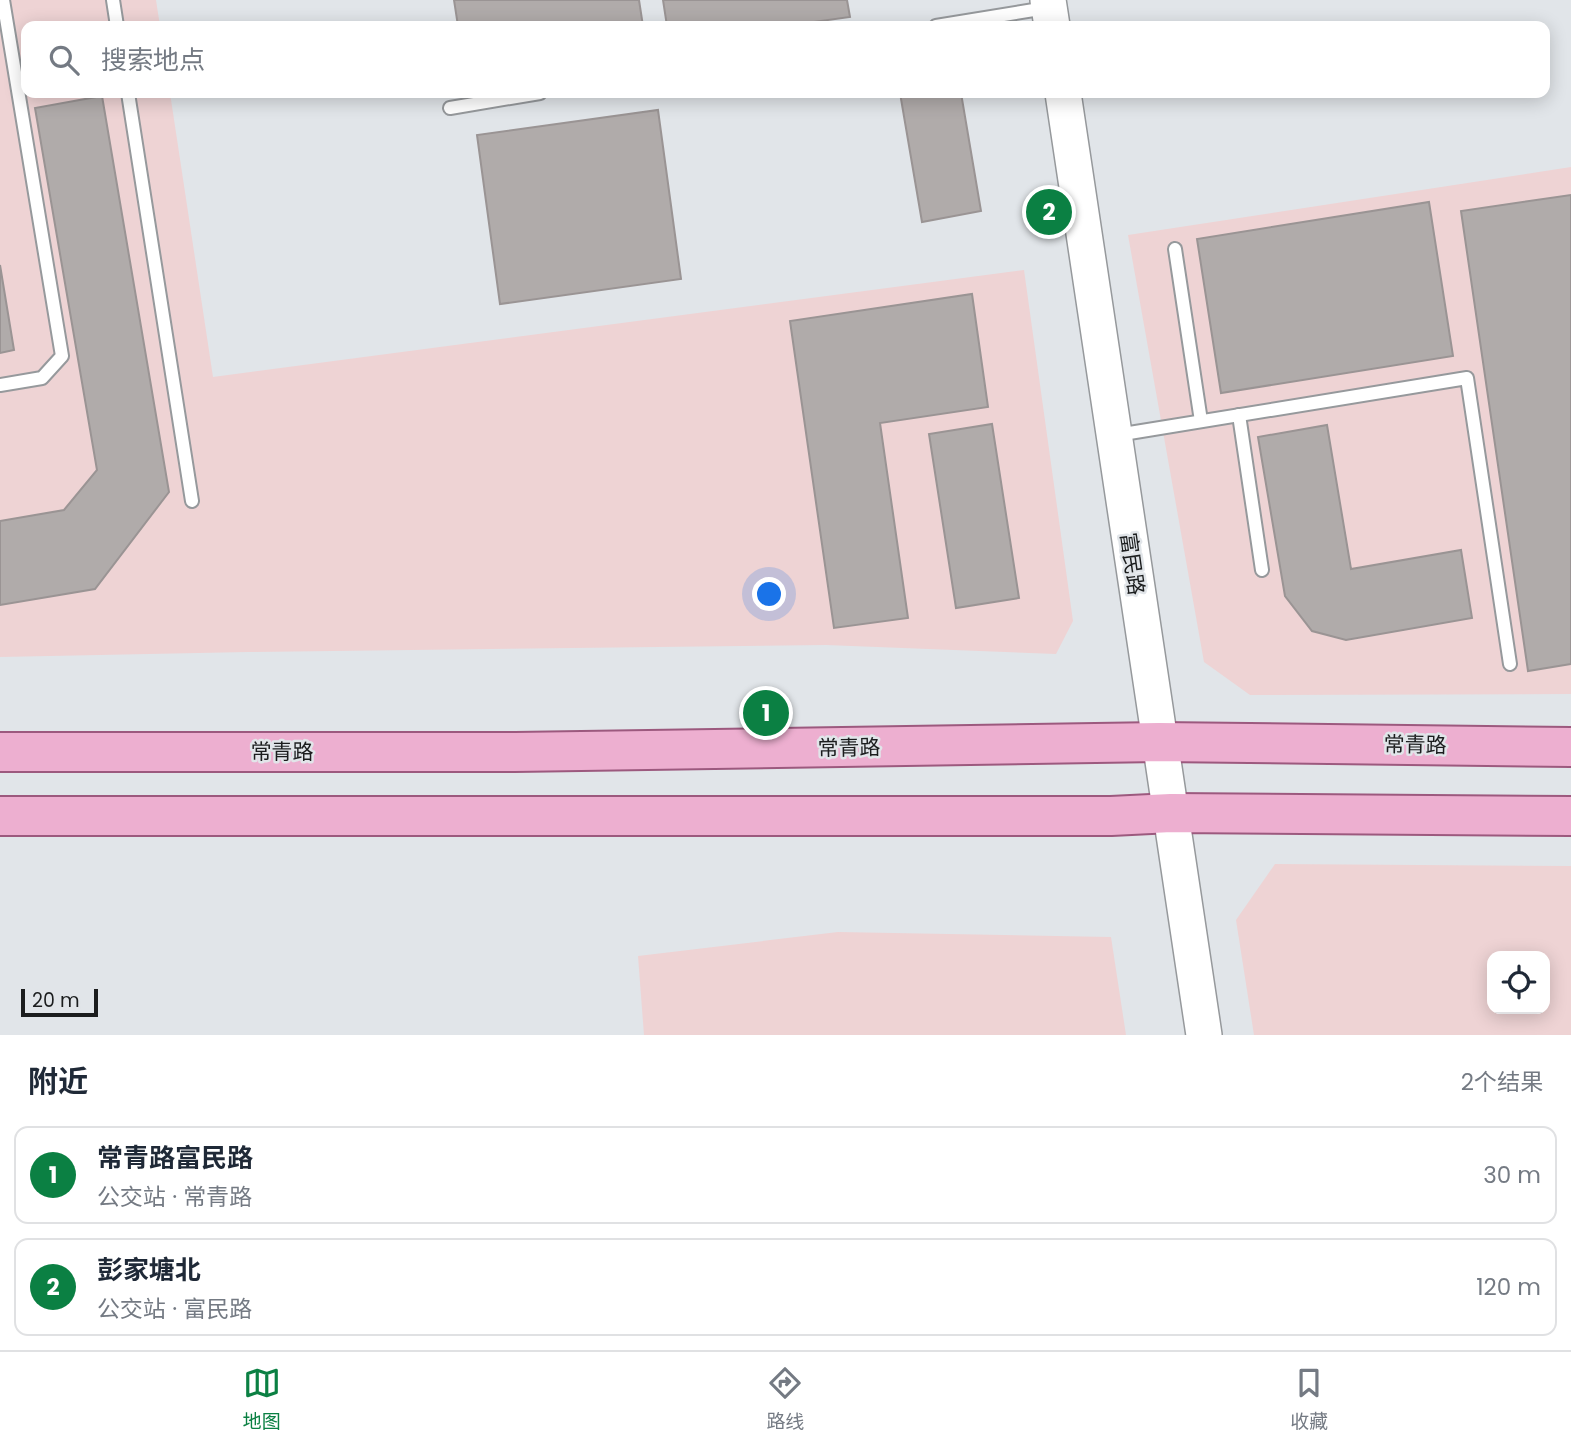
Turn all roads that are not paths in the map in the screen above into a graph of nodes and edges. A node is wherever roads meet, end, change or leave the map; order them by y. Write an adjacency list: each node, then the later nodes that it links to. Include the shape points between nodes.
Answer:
1 (3, 0): 11 (lane, via 62,356 42,378)
2 (113, 0): 4 (lane)
3 (1050, 11): 5 (lane)
4 (116, 21)
5 (974, 21)
6 (129, 98): 15 (lane)
7 (510, 98): 9 (lane)
8 (1064, 98): 14 (street, 富民路)
9 (450, 108)
10 (1175, 249): 13 (lane)
11 (0, 385)
12 (1239, 415): 13 (lane); 16 (lane); 17 (lane, via 1467,378)
13 (1201, 421): 14 (lane)
14 (1113, 435): 18 (street, 富民路)
15 (192, 501)
16 (1262, 570)
17 (1510, 664)
18 (1158, 742): 19 (main road, 常青路); 20 (main road, 常青路, via 515,752); 21 (street, 富民路)
19 (1571, 747)
20 (0, 752)
21 (1171, 813): 22 (main road); 23 (main road); 24 (street, 富民路)
22 (0, 816)
23 (1571, 816)
24 (1204, 1035)

